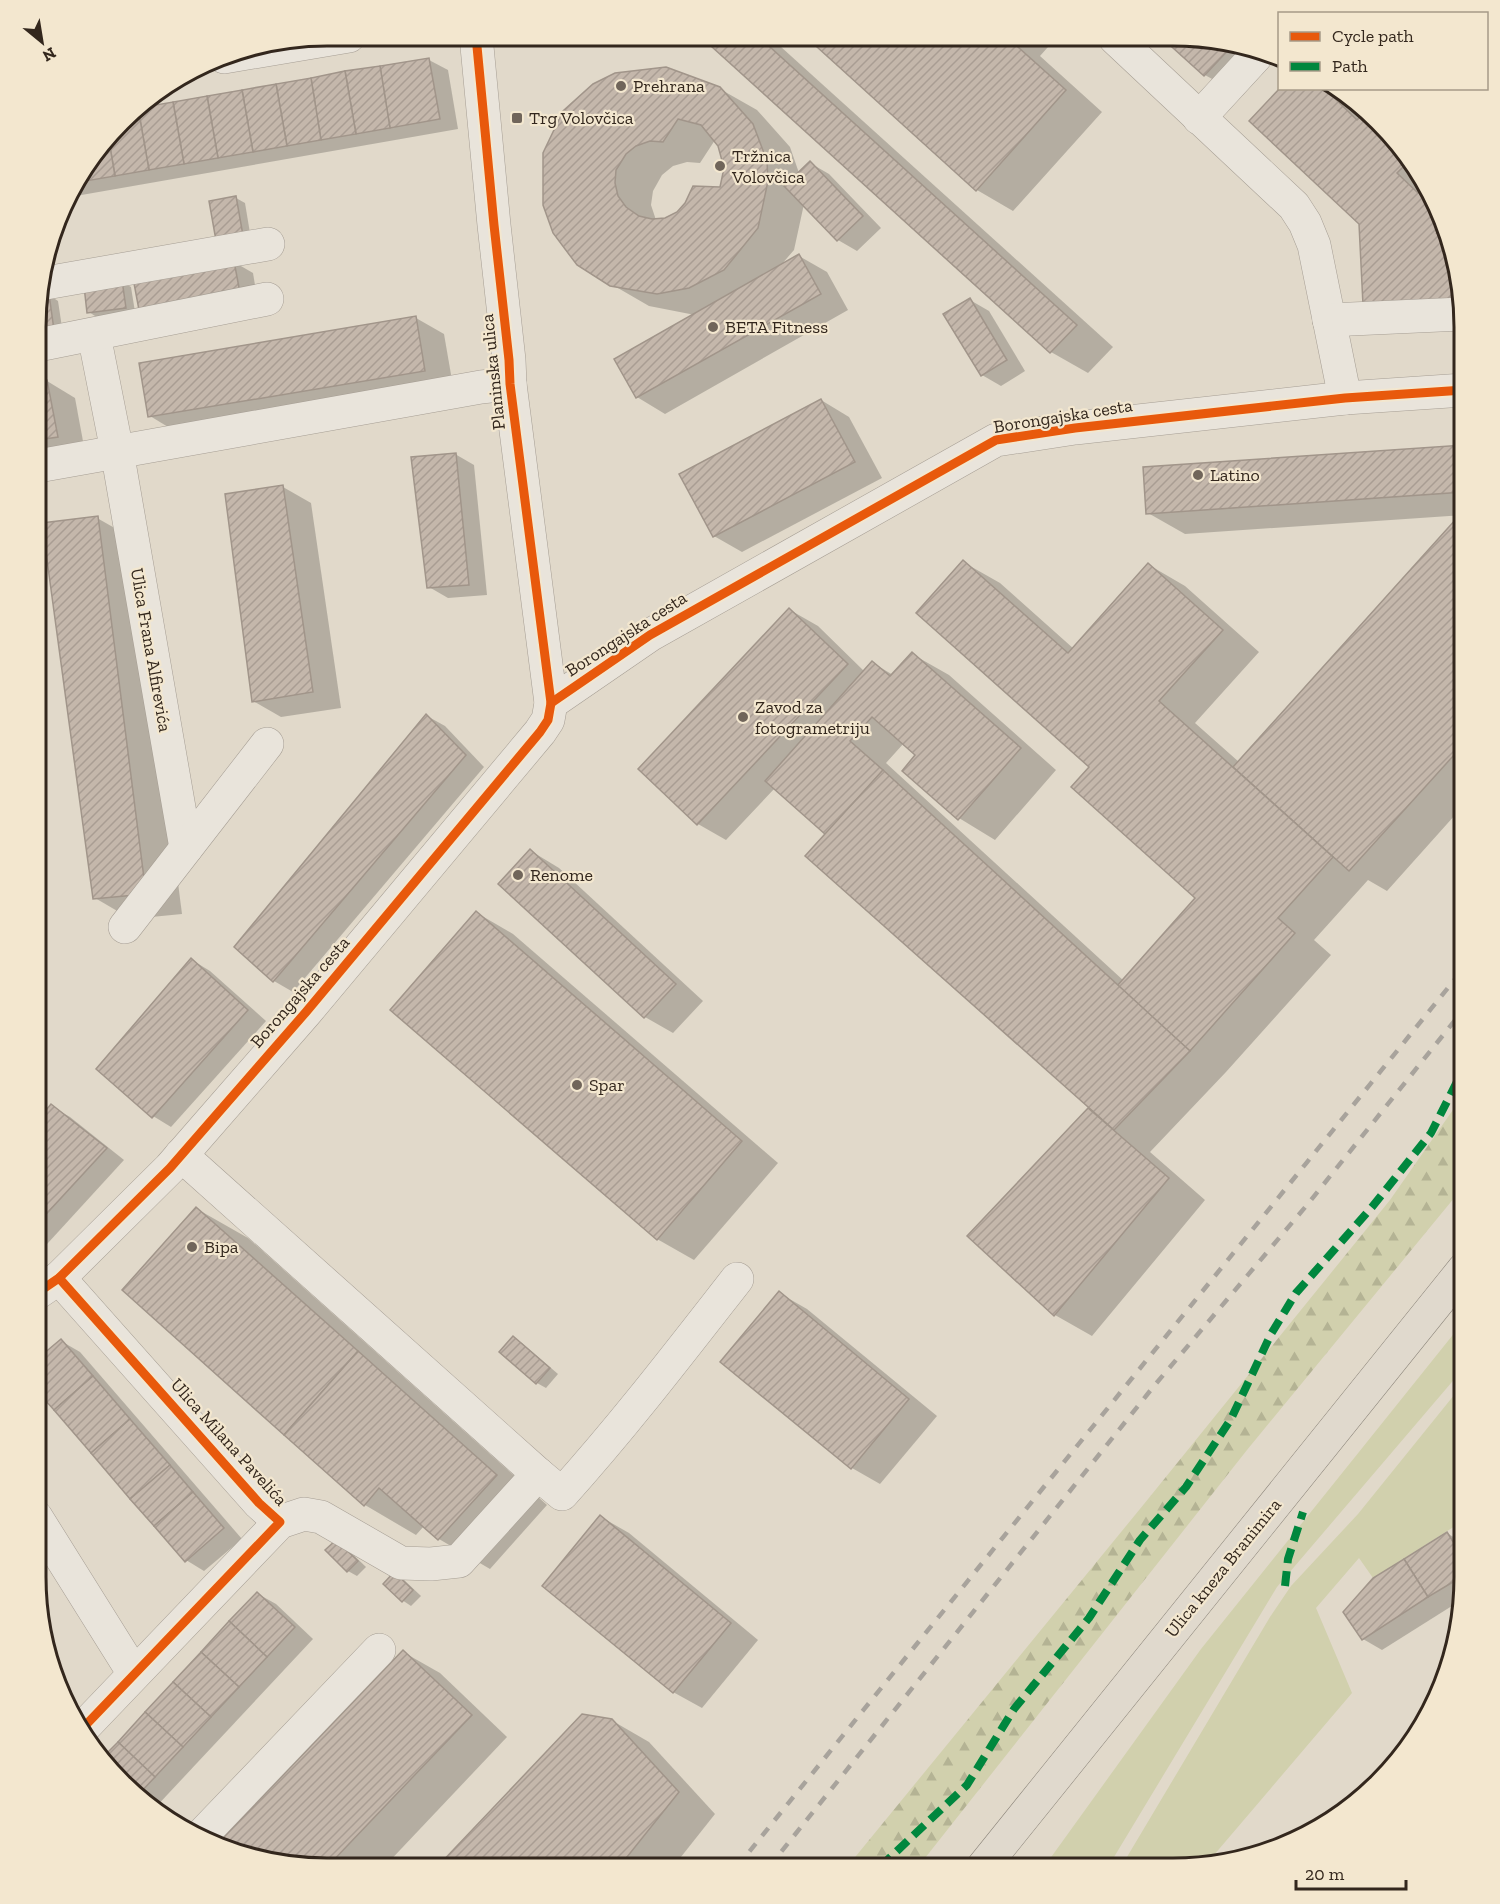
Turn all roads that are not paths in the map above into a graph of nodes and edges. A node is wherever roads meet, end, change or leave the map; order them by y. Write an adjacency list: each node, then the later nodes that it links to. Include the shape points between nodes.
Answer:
1 (477, 46): 12 (street, Planinska ulica)
2 (1123, 46): 4 (street)
3 (1254, 58): 4 (street)
4 (1198, 118): 9 (street, via 1294,206 1314,245)
5 (268, 244): 6 (street)
6 (50, 282)
7 (267, 299): 10 (street)
8 (1453, 314): 9 (street)
9 (1329, 320): 14 (street)
10 (94, 335): 11 (street); 15 (street, Ulica Frana Alfirevića)
11 (46, 344)
12 (510, 384): 15 (street); 17 (street, Planinska ulica)
13 (1454, 391): 14 (street, Borongajska cesta)
14 (1345, 398): 17 (street, Borongajska cesta, via 996,440 650,635)
15 (117, 451): 16 (street); 19 (street, Ulica Frana Alfirevića)
16 (46, 464)
17 (551, 703): 21 (street, Borongajska cesta, via 548,720 540,732)
18 (267, 744): 19 (street)
19 (186, 848): 20 (street)
20 (125, 927)
21 (181, 1155): 24 (street, Borongajska cesta); 25 (street)
22 (737, 1279): 25 (street, via 663,1375 562,1494)
23 (1454, 1281): 32 (main road, Ulica kneza Branimira)
24 (48, 1285): 26 (street, Ulica Milana Pavelića)
25 (538, 1474): 26 (street, via 459,1561 401,1563 321,1517 304,1514)
26 (280, 1522): 29 (street, Ulica Milana Pavelića)
27 (46, 1533): 29 (street)
28 (379, 1650): 31 (street)
29 (133, 1672): 30 (street, Ulica Milana Pavelića)
30 (88, 1723)
31 (207, 1830)
32 (991, 1857)

